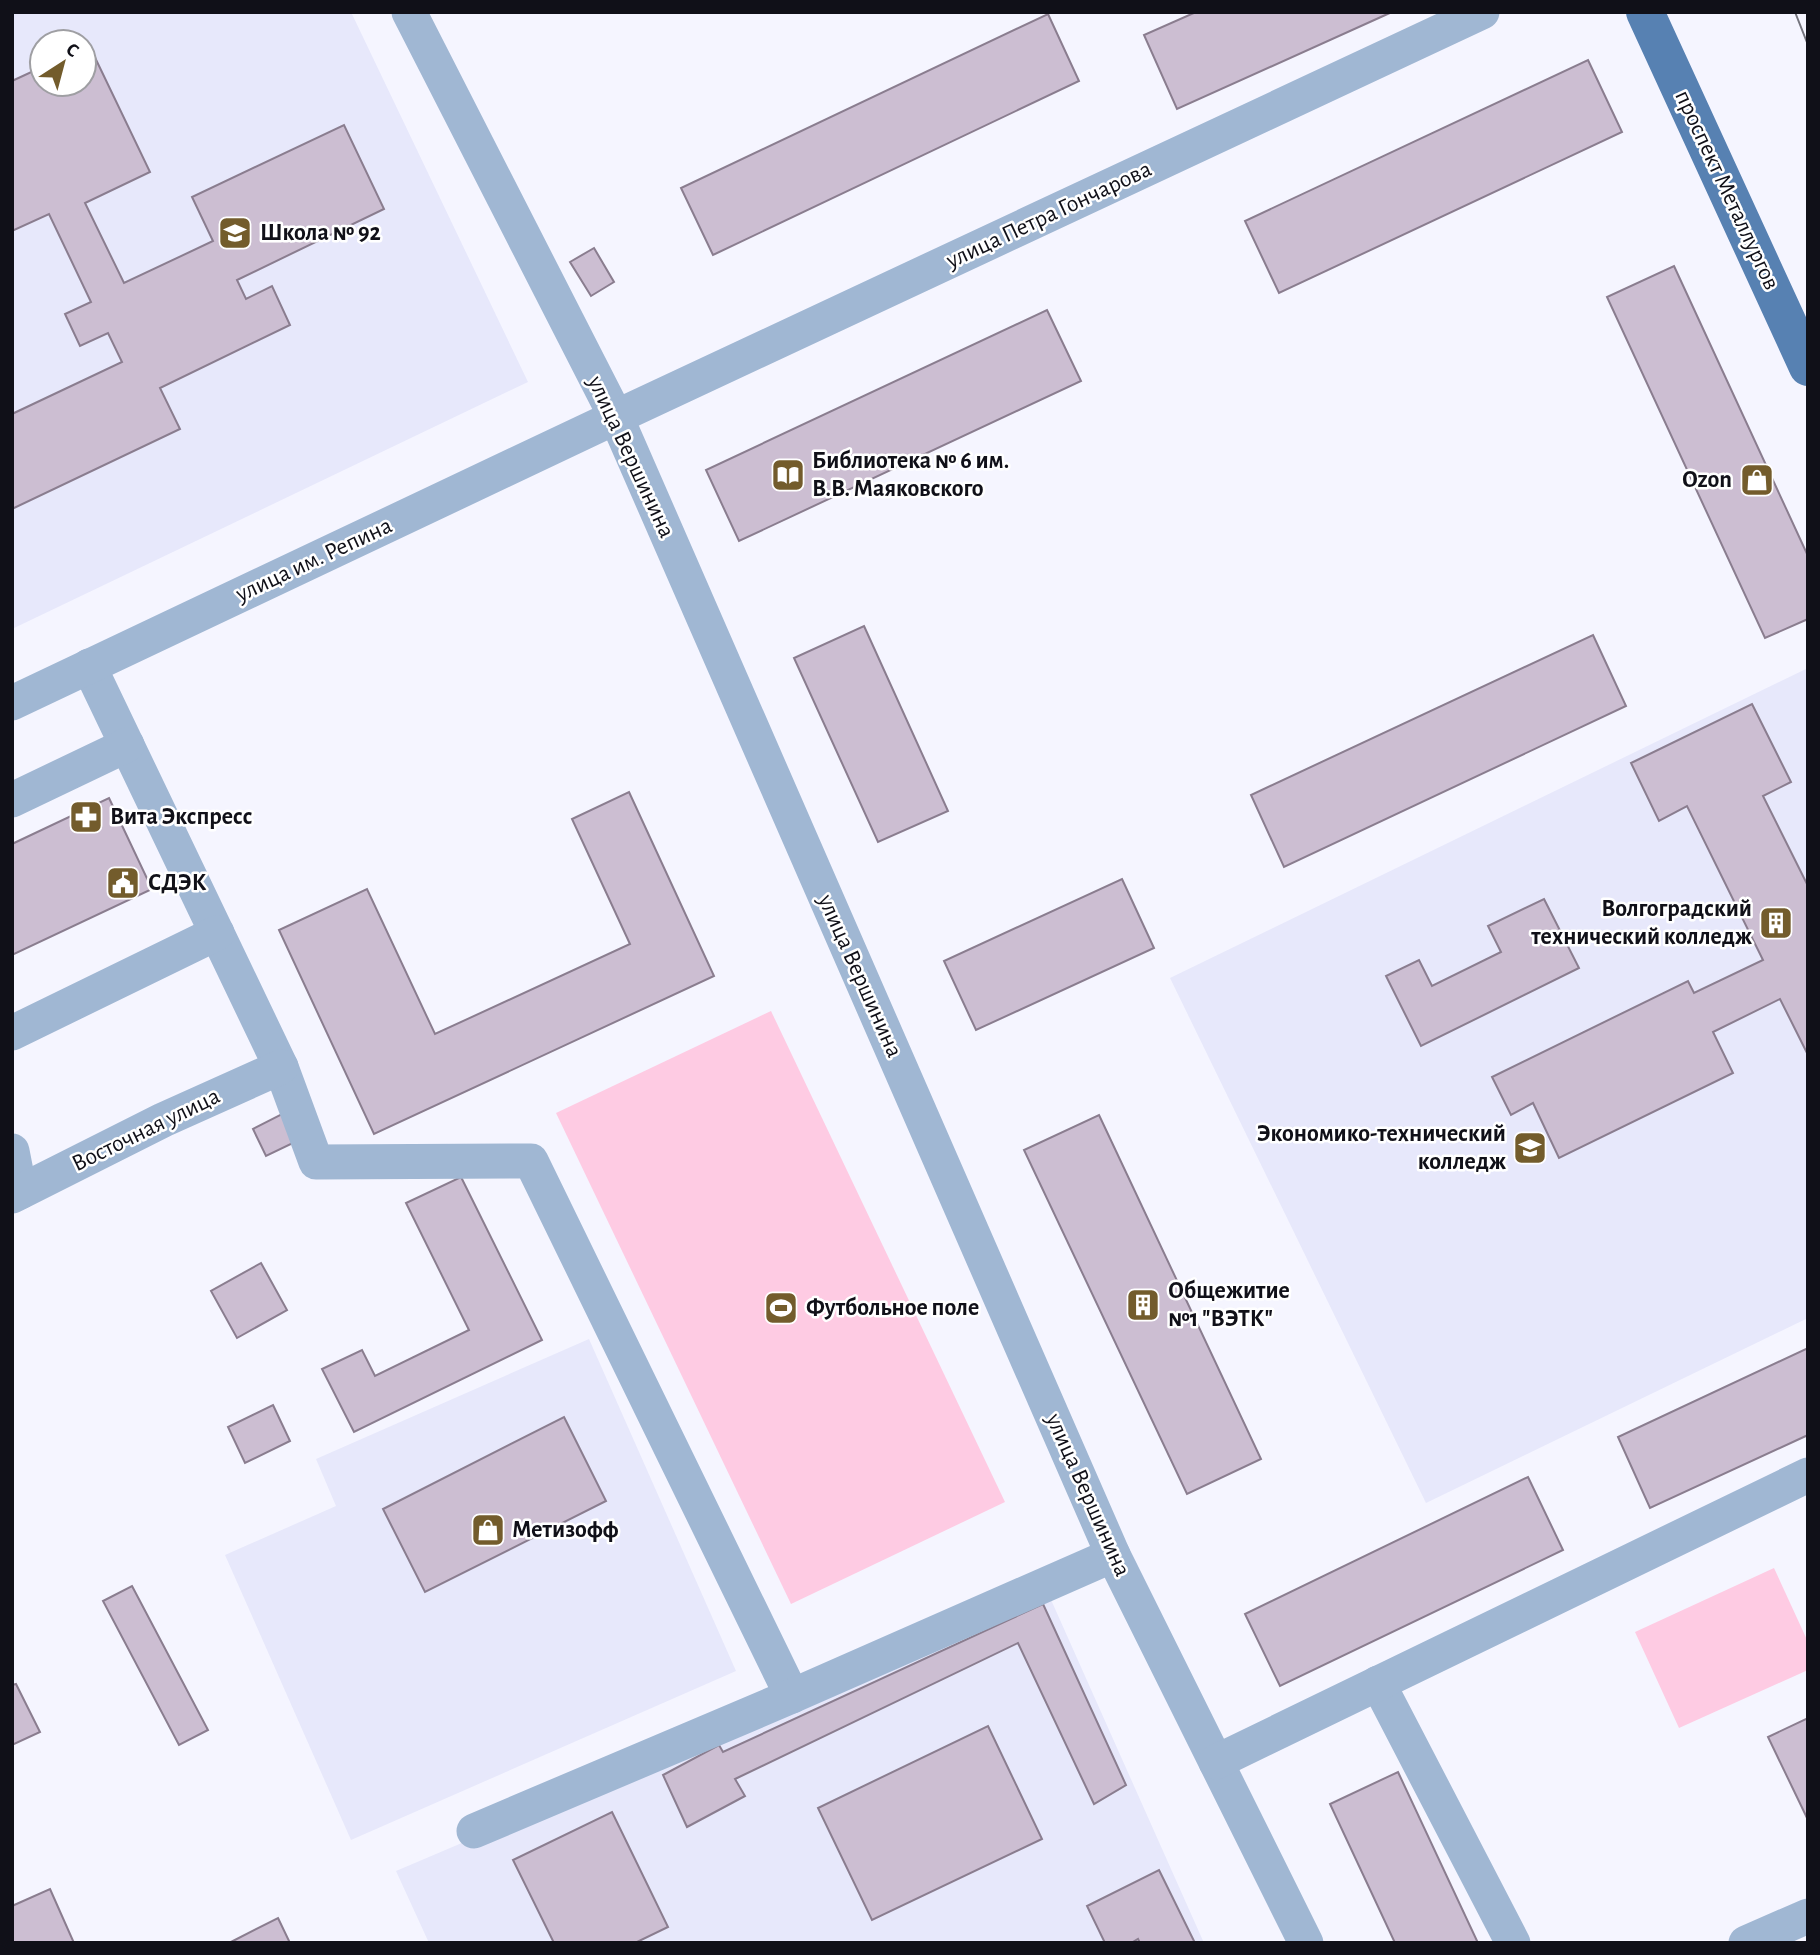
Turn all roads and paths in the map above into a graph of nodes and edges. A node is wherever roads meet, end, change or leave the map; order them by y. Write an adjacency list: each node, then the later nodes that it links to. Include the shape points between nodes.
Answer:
1 (409, 12): 5 (street, улица Вершинина)
2 (1482, 12): 5 (street, улица Петра Гончарова)
3 (1645, 12): 4 (main road, проспект Металлургов)
4 (1808, 367)
5 (616, 417): 6 (street, улица им. Репина); 16 (street, улица Вершинина)
6 (89, 666): 7 (street, улица им. Репина); 8 (street)
7 (13, 702)
8 (127, 745): 9 (street); 10 (street)
9 (12, 800)
10 (217, 933): 11 (street); 12 (street)
11 (12, 1033)
12 (281, 1067): 14 (street, Восточная улица); 18 (street, via 316,1162 531,1161)
13 (12, 1152): 14 (street)
14 (16, 1194)
15 (1808, 1475): 17 (street)
16 (1113, 1555): 18 (street); 19 (street, улица Вершинина)
17 (1378, 1683): 19 (street); 23 (street)
18 (792, 1696): 20 (street)
19 (1216, 1762): 22 (street, улица Вершинина)
20 (474, 1831)
21 (1808, 1916): 24 (street)
22 (1306, 1943)
23 (1513, 1943)
24 (1746, 1943)

